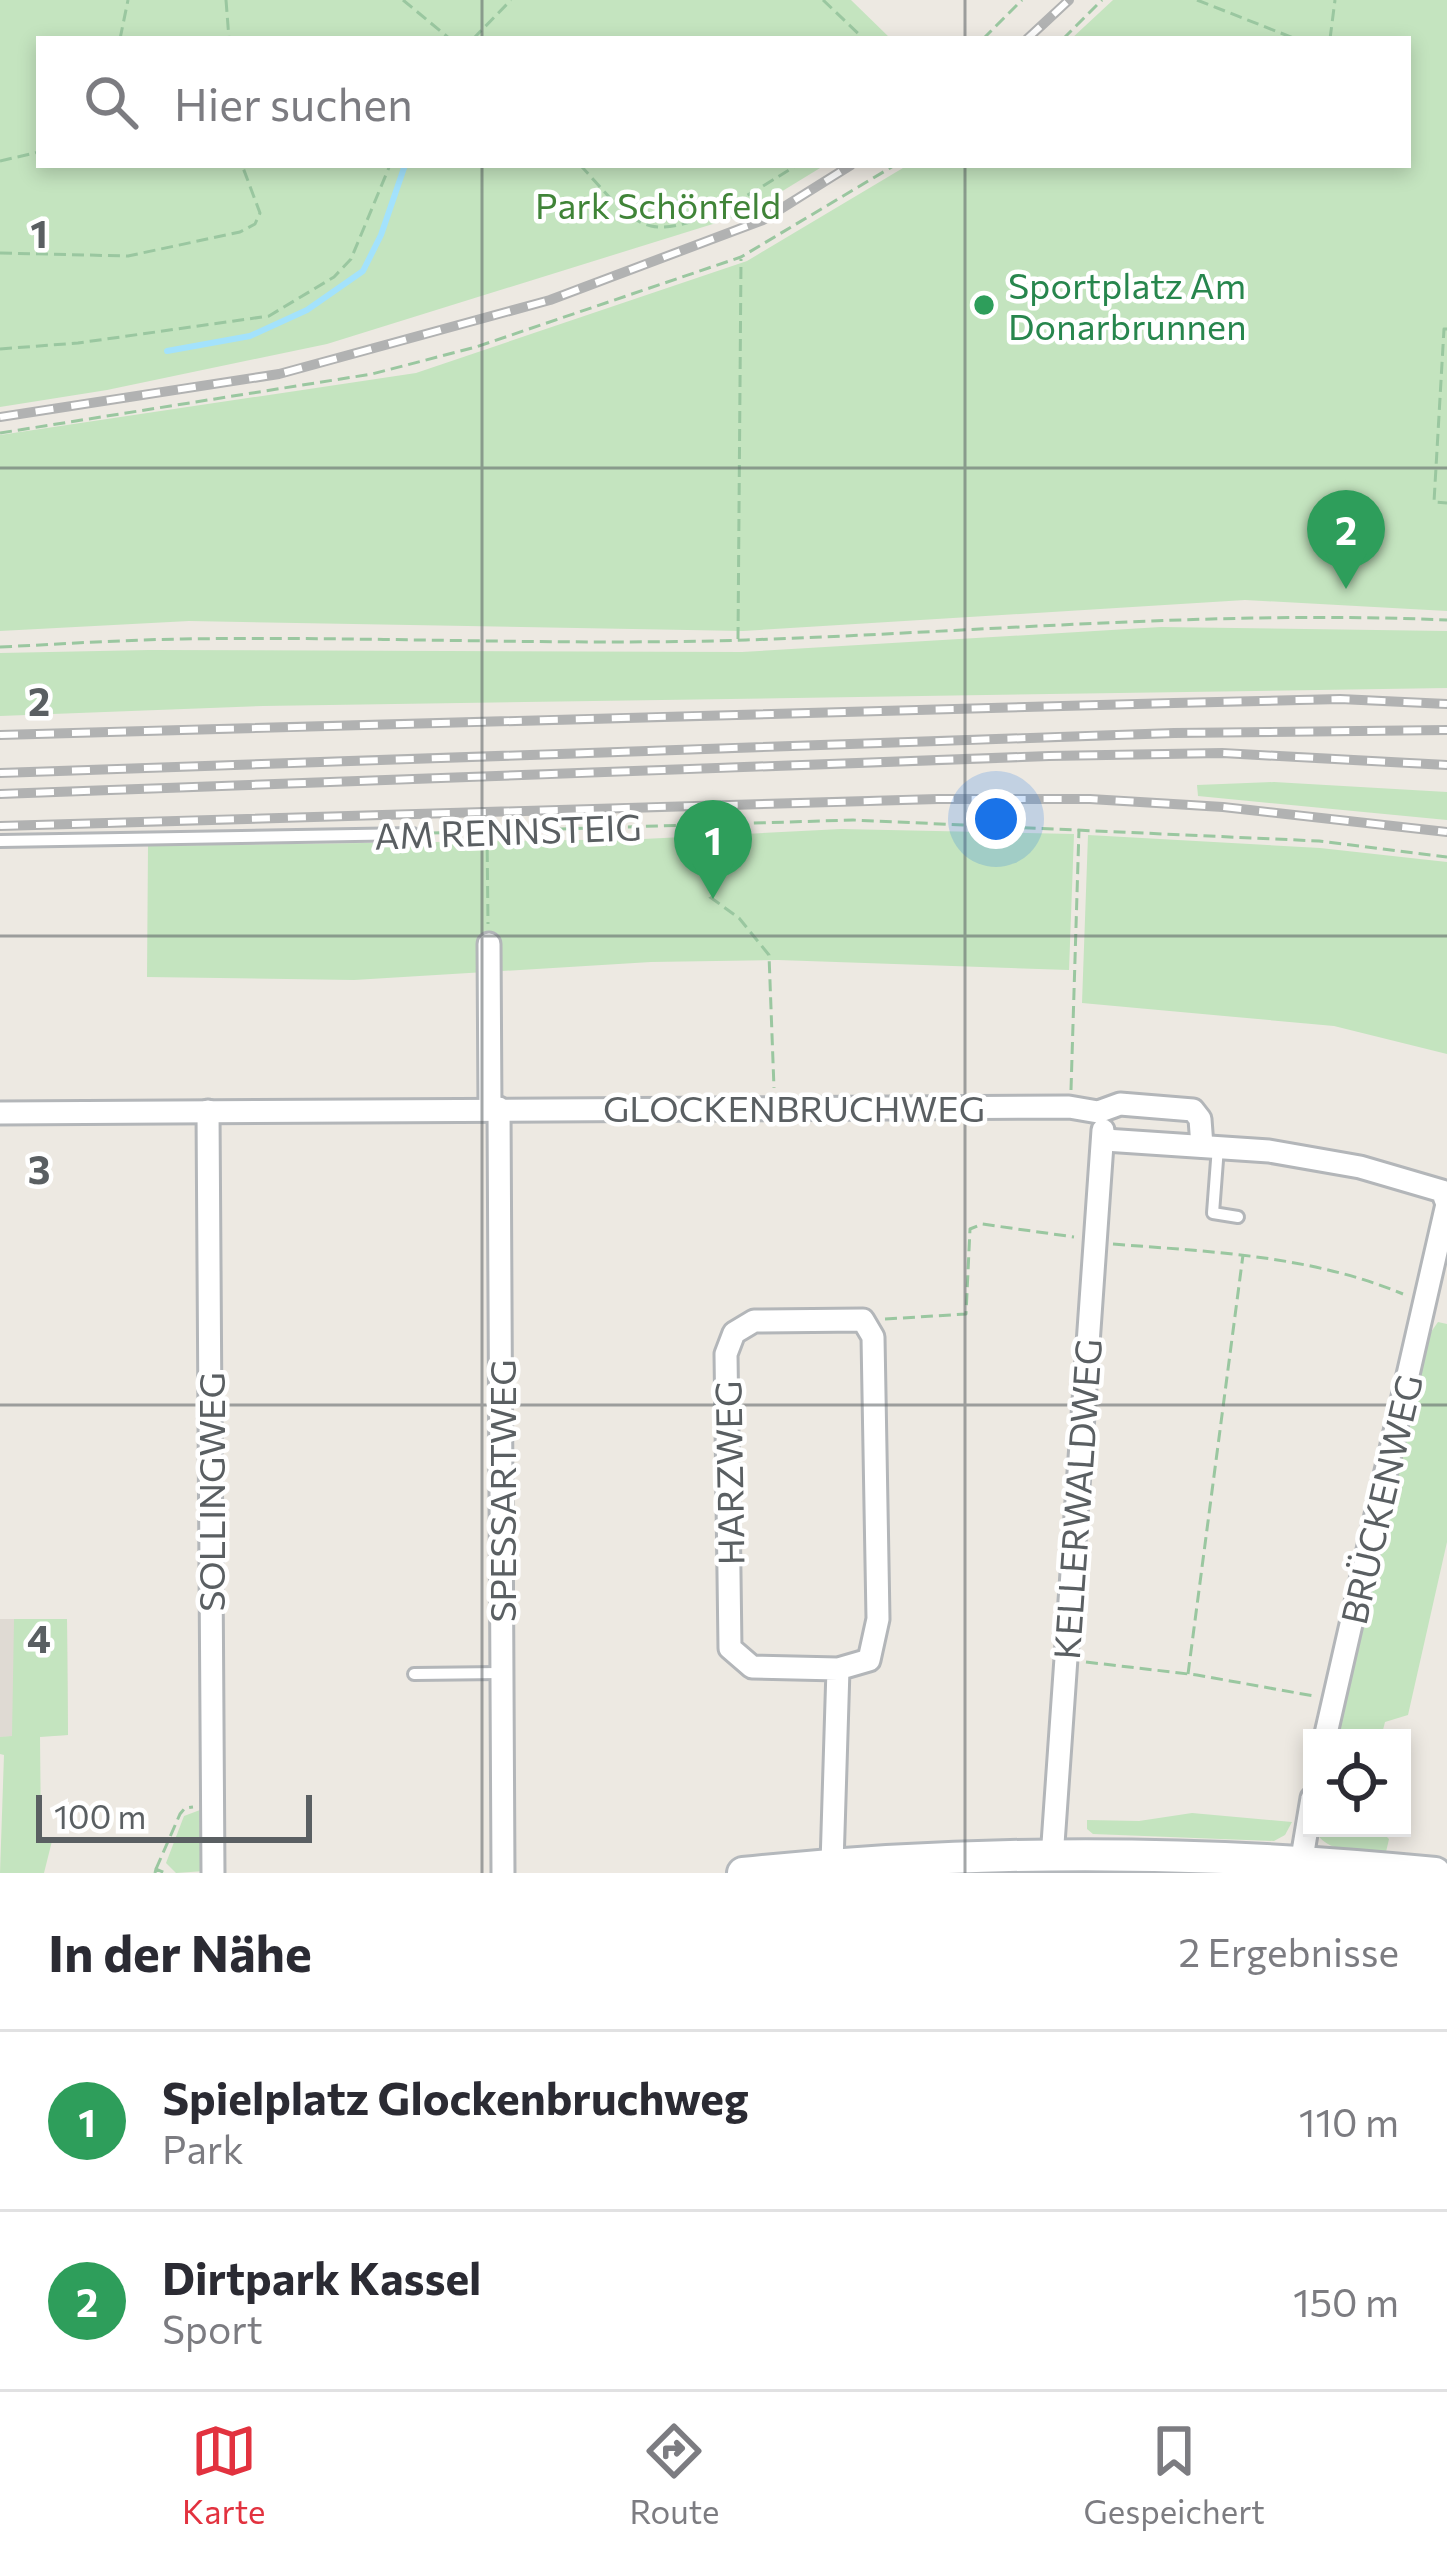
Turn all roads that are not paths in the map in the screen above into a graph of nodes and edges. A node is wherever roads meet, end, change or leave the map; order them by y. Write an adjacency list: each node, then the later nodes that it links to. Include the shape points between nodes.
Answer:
1 (413, 834): 2 (lane, AM RENNSTEIG)
2 (0, 841)
3 (489, 944): 4 (street)
4 (495, 1108): 5 (street, GLOCKENBRUCHWEG); 7 (street, GLOCKENBRUCHWEG); 13 (street, SPESSARTWEG)
5 (208, 1111): 6 (street, GLOCKENBRUCHWEG); 21 (street, SOLLINGWEG)
6 (0, 1112)
7 (1098, 1112): 8 (street); 9 (street, GLOCKENBRUCHWEG, via 1120,1104 1192,1110)
8 (1105, 1140): 9 (street); 17 (street, KELLERWALDWEG)
9 (1210, 1147): 10 (lane, via 1213,1213); 11 (street, BRÜCKENWEG, via 1360,1167 1442,1191)
10 (1238, 1217)
11 (1437, 1306): 15 (street, BRÜCKENWEG)
12 (838, 1670): 12 (street, HARZWEG, via 868,1660 878,1619 873,1337 863,1320 754,1321 734,1333 726,1354 730,1648 752,1667); 18 (street)
13 (502, 1673): 14 (lane); 22 (street, SPESSARTWEG)
14 (413, 1674)
15 (1327, 1729)
16 (1305, 1837): 19 (street)
17 (1052, 1858): 18 (main road); 20 (main road)
18 (832, 1864): 23 (main road)
19 (1300, 1864): 20 (main road); 24 (main road)
20 (1173, 1866)
21 (213, 1873)
22 (503, 1873)
23 (743, 1873)
24 (1435, 1873)

